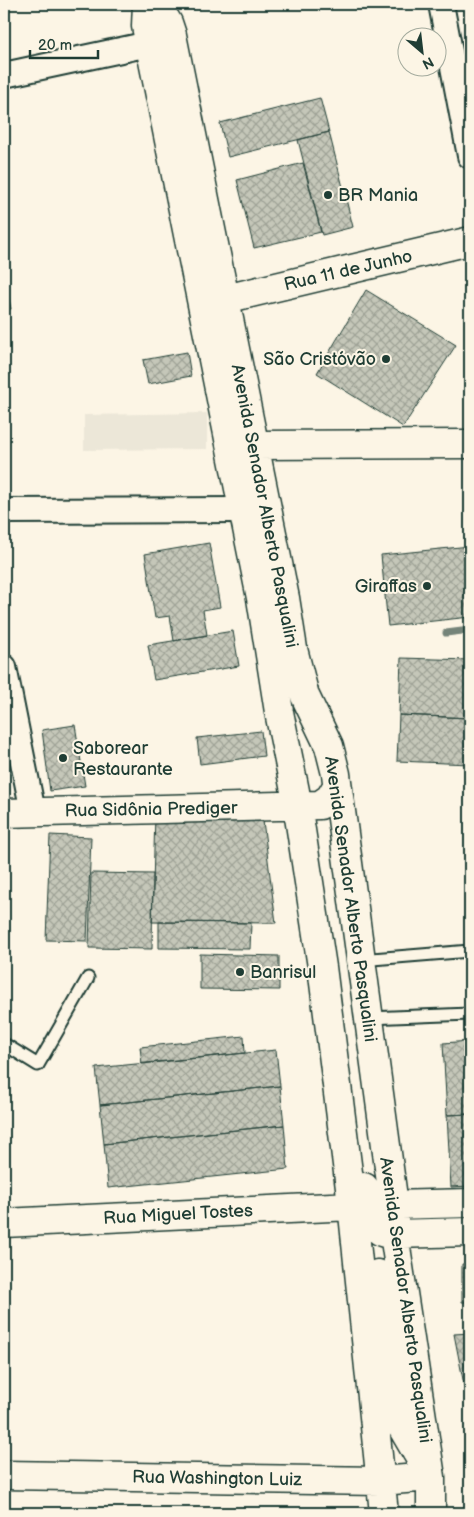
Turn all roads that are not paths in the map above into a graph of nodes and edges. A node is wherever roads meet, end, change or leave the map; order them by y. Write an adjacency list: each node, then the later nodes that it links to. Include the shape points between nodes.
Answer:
1 (147, 4): 4 (main road, Avenida Senador Alberto Pasqualini)
2 (156, 4): 8 (main road, Avenida Senador Alberto Pasqualini, via 172,35)
3 (441, 4): 6 (street)
4 (149, 44): 5 (street); 11 (main road, Avenida Senador Alberto Pasqualini)
5 (4, 75)
6 (470, 156)
7 (470, 241): 8 (main road, Rua 11 de Junho)
8 (225, 299): 10 (main road, Avenida Senador Alberto Pasqualini)
9 (470, 444): 10 (main road)
10 (254, 445): 14 (main road, Avenida Senador Alberto Pasqualini, via 298,673 304,696 329,746)
11 (243, 510): 12 (street); 15 (main road, Avenida Senador Alberto Pasqualini)
12 (4, 511)
13 (4, 667): 16 (street)
14 (337, 786): 15 (main road, Rua Sidônia Prediger, via 330,798 320,805); 19 (main road, Avenida Senador Alberto Pasqualini)
15 (298, 806): 16 (main road, Rua Sidônia Prediger); 25 (main road, Avenida Senador Alberto Pasqualini)
16 (33, 812): 17 (main road, Rua Sidônia Prediger)
17 (4, 813)
18 (470, 951): 19 (lane)
19 (360, 960): 22 (main road, Avenida Senador Alberto Pasqualini)
20 (88, 978): 23 (lane, via 38,1065)
21 (470, 1014): 22 (lane)
22 (368, 1018): 26 (main road, Avenida Senador Alberto Pasqualini)
23 (4, 1044)
24 (470, 1202): 26 (main road, Rua Miguel Tostes)
25 (359, 1205): 26 (main road, Rua Miguel Tostes); 27 (main road, Rua Miguel Tostes); 29 (main road, via 382,1232); 31 (main road, via 375,1249 396,1418); 32 (main road, Avenida Senador Alberto Pasqualini)
26 (394, 1205): 29 (main road, Avenida Senador Alberto Pasqualini)
27 (4, 1223)
28 (470, 1232): 29 (main road)
29 (394, 1234): 31 (main road, Avenida Senador Alberto Pasqualini)
30 (4, 1475): 32 (main road, Rua Washington Luiz)
31 (431, 1477): 32 (main road, Rua Washington Luiz); 34 (main road, Avenida Senador Alberto Pasqualini)
32 (380, 1482): 33 (main road, Avenida Senador Alberto Pasqualini)
33 (384, 1513)
34 (432, 1513)

